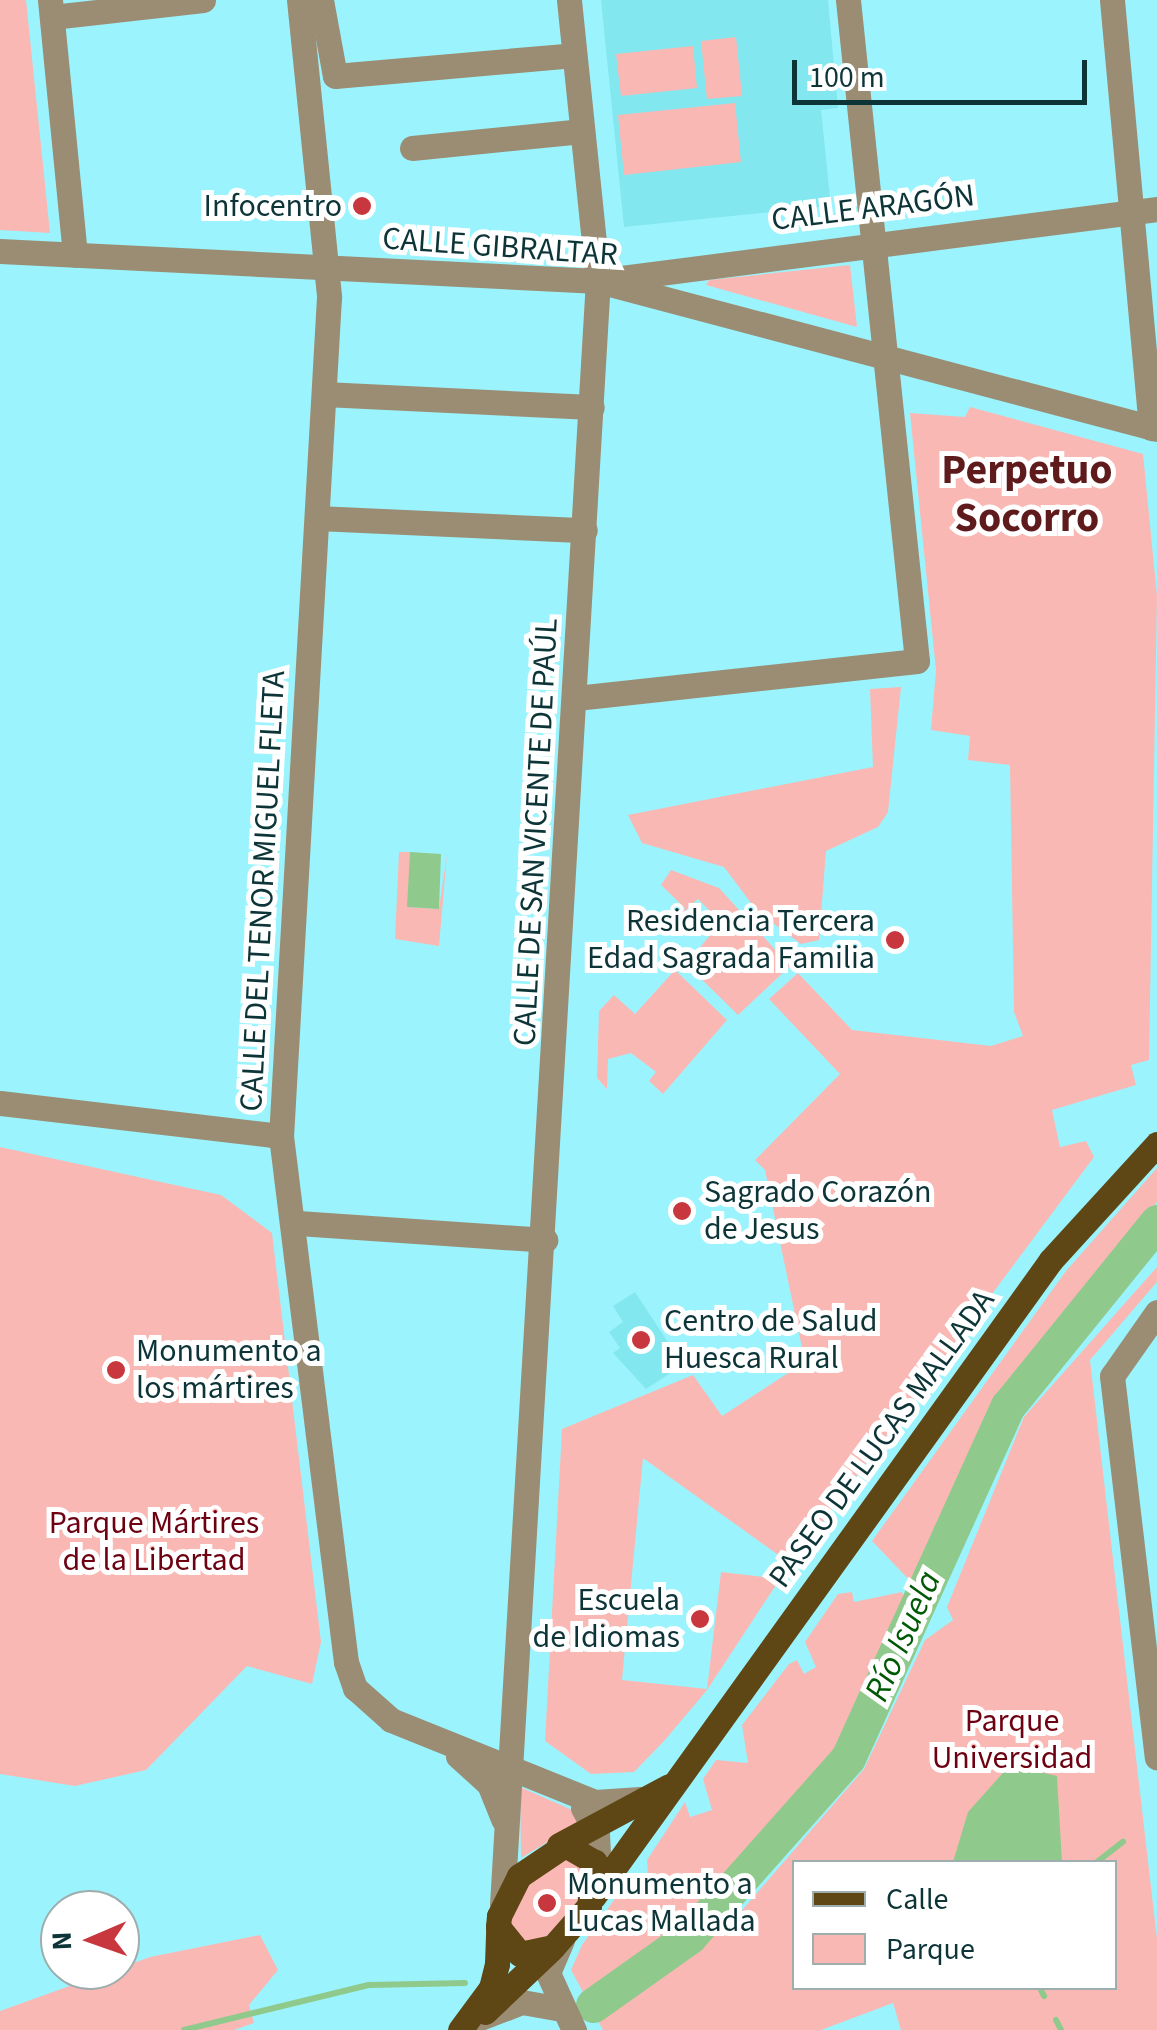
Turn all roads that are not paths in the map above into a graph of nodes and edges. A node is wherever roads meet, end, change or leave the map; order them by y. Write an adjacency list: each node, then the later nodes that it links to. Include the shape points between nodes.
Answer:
1 (203, 0): 7 (street)
2 (298, 0): 16 (street, CALLE DEL TENOR MIGUEL FLETA)
3 (321, 0): 8 (street, via 334,76)
4 (569, 0): 8 (street, CALLE DE SAN VICENTE DE PAÚL)
5 (848, 0): 12 (street)
6 (1112, 0): 11 (street)
7 (51, 8): 14 (street)
8 (574, 54): 9 (street, CALLE DE SAN VICENTE DE PAÚL)
9 (582, 131): 10 (street); 17 (street, CALLE DE SAN VICENTE DE PAÚL)
10 (412, 148)
11 (1144, 210): 12 (street, CALLE ARAGÓN); 22 (street)
12 (874, 240): 15 (street, CALLE ARAGÓN); 19 (street)
13 (0, 251): 14 (street, CALLE GIBRALTAR)
14 (75, 255): 16 (street, CALLE GIBRALTAR)
15 (688, 263): 17 (street, CALLE ARAGÓN); 18 (street, via 677,286)
16 (326, 268): 17 (street, CALLE GIBRALTAR); 20 (street, CALLE DEL TENOR MIGUEL FLETA)
17 (598, 280): 18 (street, CALLE GIBRALTAR); 21 (street, CALLE DE SAN VICENTE DE PAÚL)
18 (694, 305): 19 (street, CALLE GIBRALTAR)
19 (887, 356): 22 (street, CALLE GIBRALTAR); 25 (street, via 918,661)
20 (324, 394): 21 (street); 23 (street, CALLE DEL TENOR MIGUEL FLETA)
21 (592, 406): 24 (street, CALLE DE SAN VICENTE DE PAÚL)
22 (1154, 428)
23 (316, 518): 24 (street); 27 (street, CALLE DEL TENOR MIGUEL FLETA)
24 (585, 530): 25 (street, CALLE DE SAN VICENTE DE PAÚL)
25 (576, 698): 30 (street, CALLE DE SAN VICENTE DE PAÚL)
26 (0, 1102): 27 (street)
27 (282, 1136): 29 (street, CALLE DEL TENOR MIGUEL FLETA)
28 (1157, 1144): 37 (main road, PASEO DE LUCAS MALLADA, via 1052,1260)
29 (298, 1223): 30 (street); 34 (street, CALLE DEL TENOR MIGUEL FLETA, via 346,1662 370,1707)
30 (546, 1240): 33 (street, CALLE DE SAN VICENTE DE PAÚL)
31 (1157, 1312): 32 (street, via 1112,1376)
32 (1146, 1572): 35 (street)
33 (521, 1668): 36 (street, CALLE DE SAN VICENTE DE PAÚL); 38 (street, CALLE DE SAN VICENTE DE PAÚL, via 525,1745)
34 (433, 1739): 36 (street, CALLE DEL TENOR MIGUEL FLETA); 42 (street, CALLE DEL TENOR MIGUEL FLETA, via 489,1784)
35 (1157, 1757)
36 (511, 1767): 38 (street, CALLE DEL TENOR MIGUEL FLETA); 42 (street, CALLE DE SAN VICENTE DE PAÚL)
37 (673, 1784): 39 (main road, PASEO DE LUCAS MALLADA); 43 (main road, PASEO DE LUCAS MALLADA)
38 (553, 1787): 39 (street, CALLE DEL TENOR MIGUEL FLETA, via 612,1804); 40 (street, CALLE DE SAN VICENTE DE PAÚL)
39 (645, 1798): 40 (main road, PASEO DE LUCAS MALLADA)
40 (594, 1826): 41 (main road, PASEO DE LUCAS MALLADA); 43 (street)
41 (554, 1848): 43 (main road, via 588,1852); 44 (main road, PASEO DE LUCAS MALLADA, via 526,1868)
42 (507, 1853): 44 (street, CALLE DE SAN VICENTE DE PAÚL)
43 (596, 1885): 45 (main road, PASEO DE LUCAS MALLADA)
44 (500, 1923): 45 (main road, via 520,1954); 46 (street); 48 (main road, via 495,1977)
45 (558, 1944): 46 (main road); 47 (street, via 548,1973)
46 (526, 1974): 47 (street); 48 (main road)
47 (568, 2019): 48 (street, via 522,2002)
48 (466, 2026)

